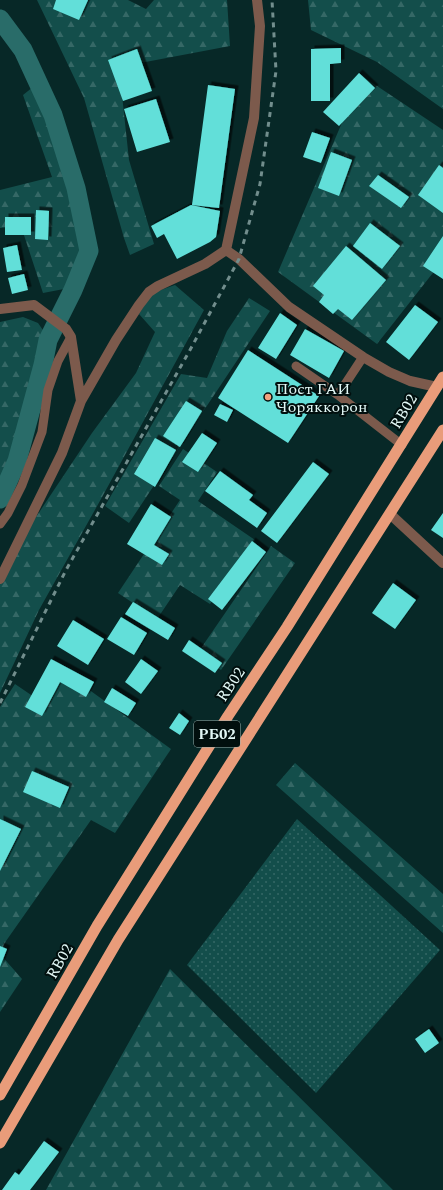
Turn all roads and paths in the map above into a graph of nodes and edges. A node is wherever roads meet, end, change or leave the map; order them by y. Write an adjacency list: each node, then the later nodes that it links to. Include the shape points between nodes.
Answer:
1 (257, 0): 2 (street, via 260,26 254,118)
2 (226, 250): 5 (street, via 239,259 289,307); 10 (street, via 149,292 116,340)
3 (0, 309): 4 (street, via 34,305)
4 (68, 333): 10 (street); 14 (lane, via 48,390 42,432 22,485)
5 (363, 357): 8 (street, via 410,381); 9 (lane)
6 (296, 366): 9 (lane)
7 (443, 377): 8 (highway, RB02 / РБ02)
8 (437, 387): 12 (highway, RB02 / РБ02)
9 (338, 395): 12 (lane)
10 (81, 401): 16 (street, via 62,453)
11 (443, 430): 13 (highway, РБ02)
12 (402, 445): 17 (highway, RB02 / РБ02, via 97,926)
13 (390, 514): 15 (street); 18 (highway, РБ02, via 118,940)
14 (0, 524)
15 (443, 563)
16 (0, 579)
17 (0, 1095)
18 (0, 1143)

